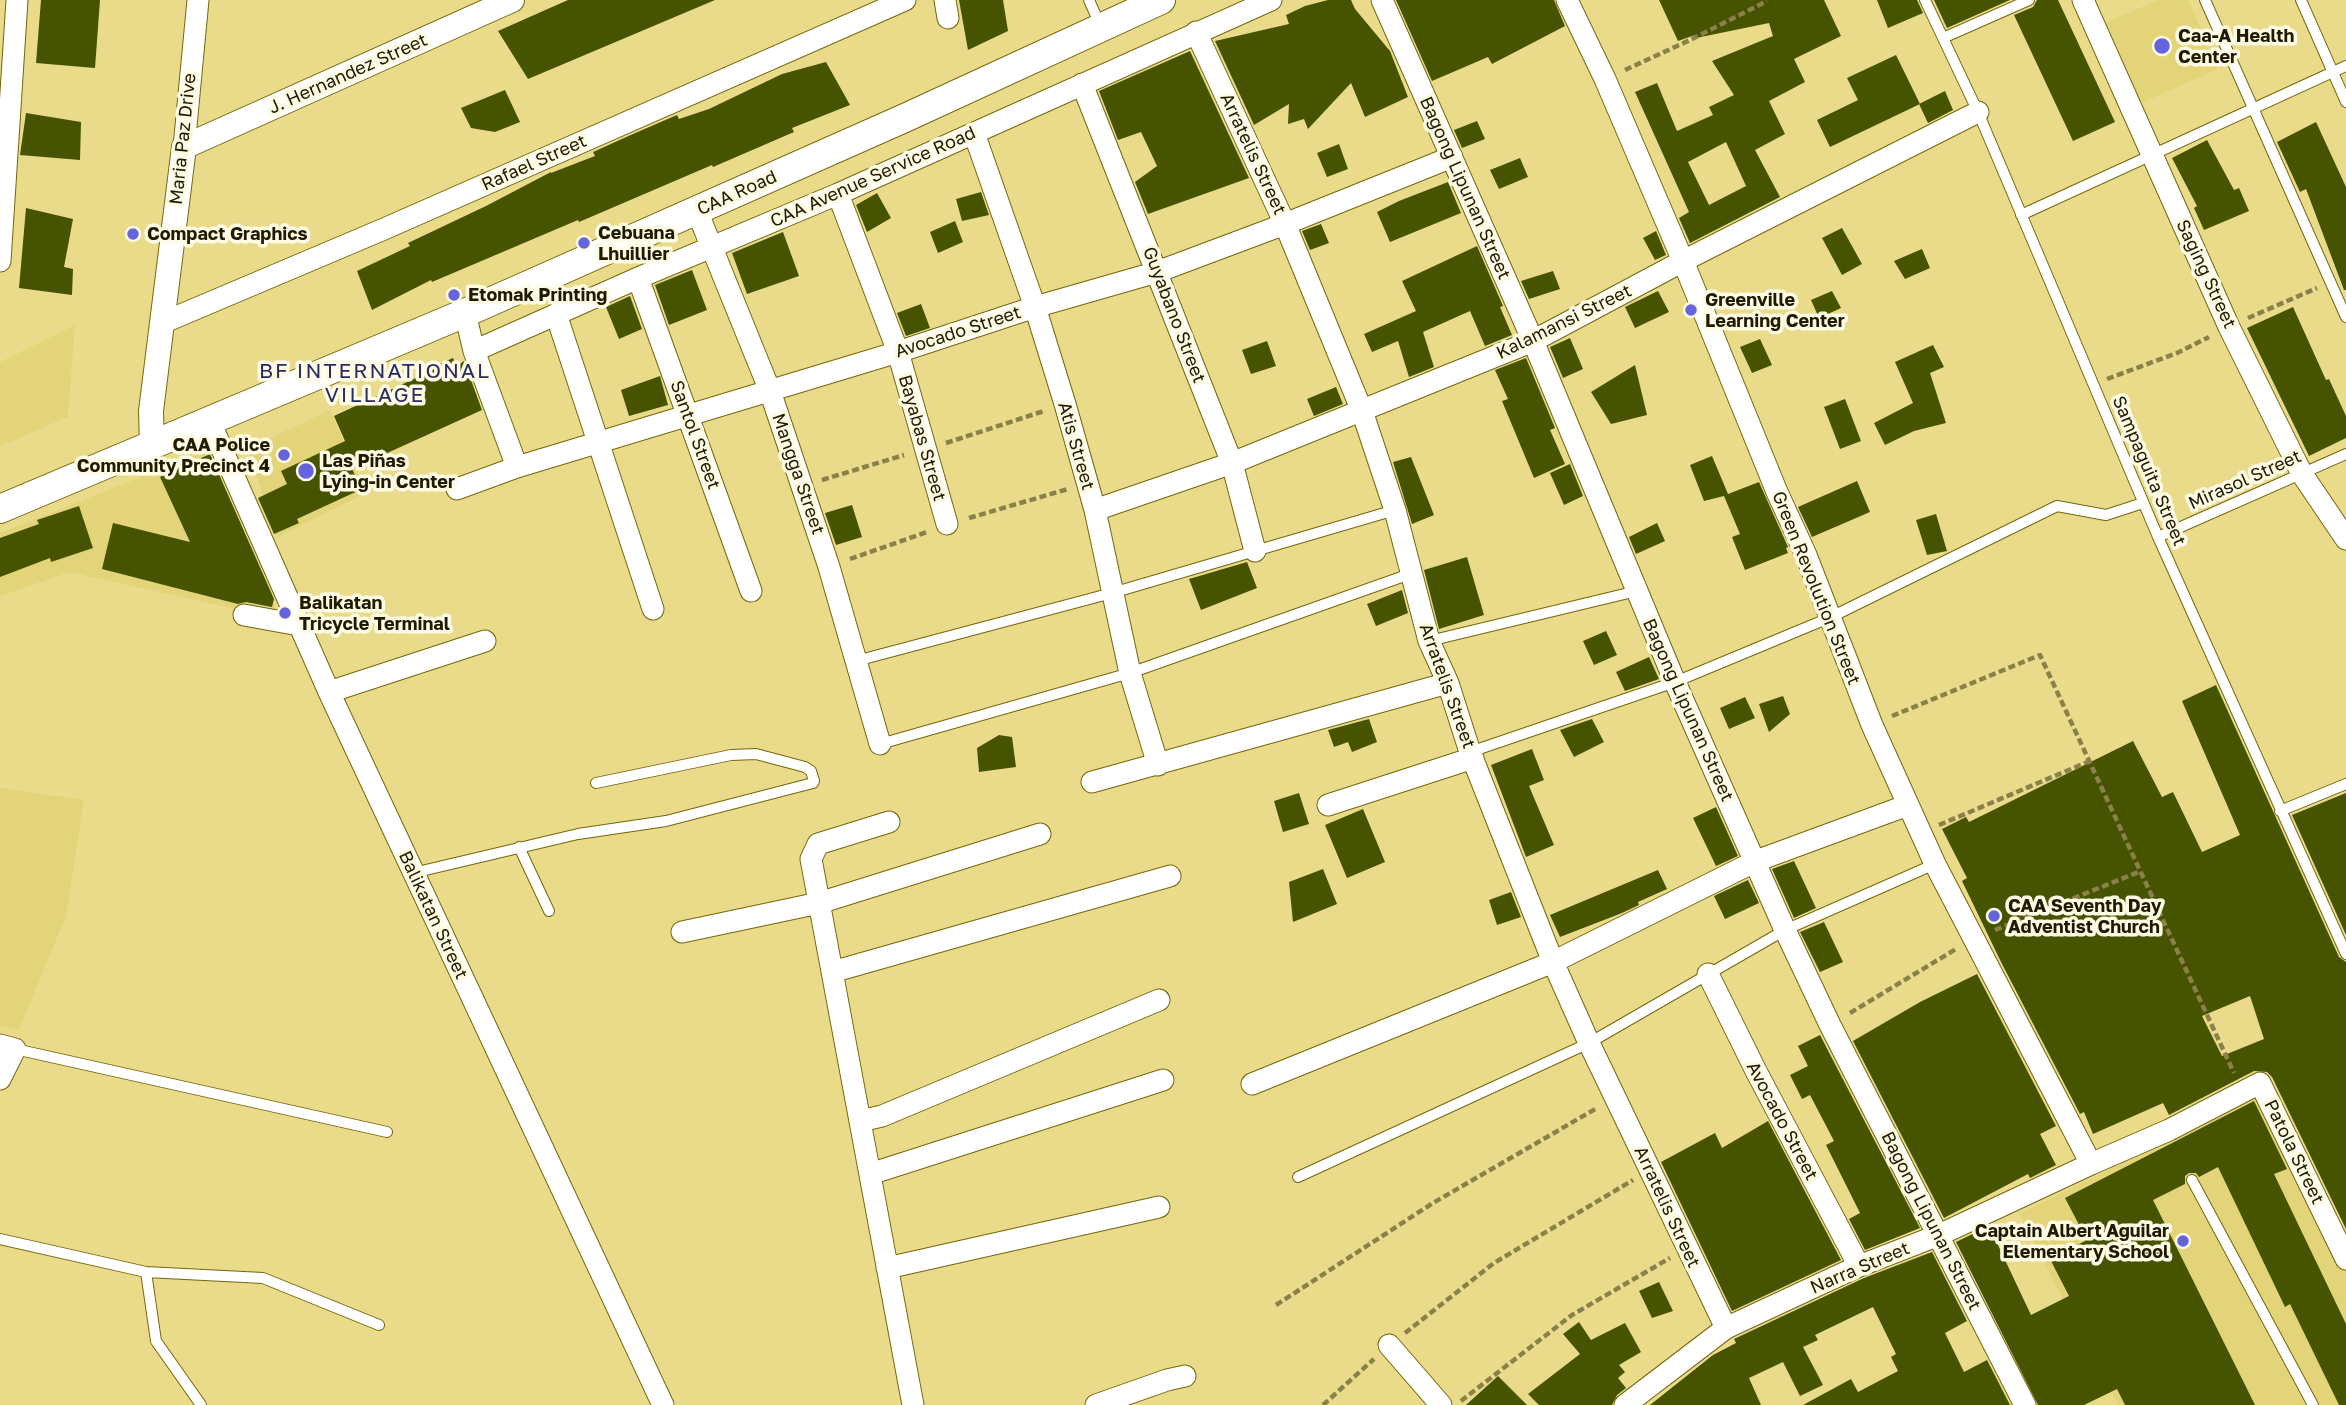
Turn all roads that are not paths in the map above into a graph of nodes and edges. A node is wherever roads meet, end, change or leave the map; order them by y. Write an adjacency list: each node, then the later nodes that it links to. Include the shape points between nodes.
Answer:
1 (17, 0): 33 (street)
2 (198, 0): 25 (street, Maria Paz Drive)
3 (512, 0): 25 (street, J. Hernandez Street)
4 (905, 0): 41 (street, Rafael Street)
5 (1089, 0): 15 (lane)
6 (1161, 0): 15 (main road, CAA Road)
7 (1271, 0): 16 (street, CAA Avenue Service Road)
8 (1382, 0): 27 (street, Bagong Lipunan Street)
9 (1567, 0): 34 (street, Green Revolution Street)
10 (1924, 0): 17 (lane, Sampaguita Street)
11 (2029, 0): 17 (lane)
12 (2082, 0): 26 (street, Saging Street)
13 (2206, 0): 22 (lane)
14 (2301, 0): 19 (lane)
15 (1101, 27): 29 (main road, CAA Road)
16 (1196, 32): 20 (street, CAA Avenue Service Road); 31 (street, Arratelis Street)
17 (1942, 38): 23 (lane, Sampaguita Street)
18 (2346, 66): 19 (lane)
19 (2332, 73): 21 (lane); 22 (lane)
20 (1082, 84): 24 (street, CAA Avenue Service Road); 35 (street, Guyabano Street)
21 (2346, 102)
22 (2254, 110): 26 (lane); 40 (lane)
23 (1978, 112): 30 (lane, Sampaguita Street); 34 (street, Kalamansi Street)
24 (974, 133): 28 (street, CAA Avenue Service Road); 37 (street, Atis Street)
25 (184, 147): 41 (street, Maria Paz Drive)
26 (2152, 156): 30 (lane); 54 (street, Saging Street)
27 (1452, 157): 31 (street, Avocado Street); 42 (street, Bagong Lipunan Street)
28 (838, 194): 32 (street, CAA Avenue Service Road); 44 (street, Bayabas Street)
29 (697, 211): 32 (street, Mangga Street); 38 (main road, CAA Road)
30 (2021, 215): 56 (lane, Sampaguita Street)
31 (1286, 224): 35 (street, Avocado Street); 46 (street, Arratelis Street)
32 (712, 247): 36 (street, CAA Avenue Service Road); 45 (street, Mangga Street)
33 (0, 261)
34 (1683, 261): 42 (street, Kalamansi Street); 70 (street, Green Revolution Street)
35 (1157, 272): 37 (street, Avocado Street); 52 (street, Guyabano Street)
36 (638, 278): 39 (street, CAA Avenue Service Road); 47 (street, Santol Street)
37 (1035, 307): 44 (street, Avocado Street); 58 (street, Atis Street)
38 (465, 313): 43 (street); 48 (main road, CAA Road)
39 (556, 314): 43 (street, CAA Avenue Service Road); 49 (street)
40 (2346, 317)
41 (162, 323): 50 (street, Maria Paz Drive, via 151,411)
42 (1533, 341): 46 (street, Kalamansi Street); 66 (street, Bagong Lipunan Street)
43 (474, 351): 53 (street)
44 (898, 352): 45 (street, Avocado Street); 60 (street, Bayabas Street)
45 (770, 391): 47 (street, Avocado Street); 74 (street, Mangga Street)
46 (1362, 411): 52 (street, Kalamansi Street); 59 (street, Arratelis Street)
47 (688, 415): 49 (street, Avocado Street); 65 (street, Santol Street)
48 (211, 422): 50 (main road, CAA Road); 71 (street, Balikatan Street)
49 (600, 443): 53 (street, Avocado Street); 68 (street)
50 (152, 445): 57 (main road, CAA Road)
51 (2346, 454): 54 (lane, Mirasol Street)
52 (1232, 463): 58 (street, Kalamansi Street); 63 (street, Guyabano Street)
53 (517, 467): 55 (street, Avocado Street)
54 (2302, 474): 61 (lane, Mirasol Street); 62 (street, Saging Street)
55 (457, 489)
56 (2143, 503): 61 (lane, Sampaguita Street); 70 (lane, via 2106,515 2057,506)
57 (0, 509)
58 (1095, 510): 67 (street, Atis Street)
59 (1395, 510): 63 (lane); 64 (street, Arratelis Street)
60 (947, 524)
61 (2158, 537): 87 (lane, Sampaguita Street)
62 (2346, 539)
63 (1255, 551): 67 (lane)
64 (1410, 575): 73 (street, Arratelis Street); 75 (lane)
65 (751, 591)
66 (1637, 591): 73 (lane); 76 (street, Bagong Lipunan Street)
67 (1112, 593): 74 (lane); 75 (street, Atis Street)
68 (653, 609)
69 (244, 615): 71 (street)
70 (1829, 618): 76 (lane); 86 (street, Green Revolution Street)
71 (299, 625): 78 (street, Balikatan Street)
72 (485, 641): 78 (street)
73 (1429, 641): 77 (street, Arratelis Street)
74 (856, 661): 79 (street, Mangga Street)
75 (1130, 673): 79 (lane); 81 (street, Atis Street)
76 (1675, 682): 80 (lane); 91 (street, Bagong Lipunan Street)
77 (1448, 684): 80 (street, Arratelis Street); 81 (street)
78 (328, 692): 93 (street, Balikatan Street)
79 (880, 744)
80 (1471, 755): 85 (street); 100 (street, Arratelis Street)
81 (1158, 765): 82 (street)
82 (1092, 782)
83 (596, 783): 90 (lane, via 756,754 805,767 814,781 666,821)
84 (2346, 784): 87 (lane)
85 (1328, 805)
86 (1908, 805): 91 (street); 92 (street, Green Revolution Street)
87 (2280, 811): 99 (lane, Sampaguita Street)
88 (889, 822): 95 (street, via 818,844 811,859)
89 (1040, 834): 95 (street)
90 (519, 847): 93 (lane); 96 (lane)
91 (1756, 862): 97 (street, Bagong Lipunan Street); 100 (street)
92 (1935, 864): 97 (lane); 112 (street, Green Revolution Street)
93 (413, 873): 128 (street, Balikatan Street)
94 (1170, 876): 101 (street)
95 (819, 903): 98 (street); 101 (street)
96 (549, 911)
97 (1785, 930): 102 (lane); 117 (street, Bagong Lipunan Street)
98 (682, 932)
99 (2346, 954)
100 (1553, 962): 104 (street, Arratelis Street); 108 (street)
101 (832, 972): 110 (street)
102 (1708, 974): 104 (lane); 120 (street, Avocado Street)
103 (1159, 1000): 110 (street, via 882,1116)
104 (1589, 1043): 114 (lane); 124 (street, Arratelis Street)
105 (8, 1047): 106 (street); 111 (lane)
106 (0, 1079)
107 (1163, 1080): 113 (street)
108 (1252, 1084)
109 (2252, 1088): 112 (street, Narra Street, via 2171,1136); 119 (street, Patola Street)
110 (860, 1121): 113 (street)
111 (387, 1132)
112 (2091, 1164): 117 (street, Narra Street)
113 (870, 1174): 121 (street)
114 (1297, 1177)
115 (2192, 1180): 134 (lane)
116 (1159, 1207): 121 (street)
117 (1939, 1235): 120 (street, Narra Street); 133 (street, Bagong Lipunan Street)
118 (0, 1239): 122 (lane)
119 (2346, 1259)
120 (1859, 1266): 124 (street, Narra Street)
121 (887, 1268): 129 (street)
122 (145, 1272): 123 (lane, via 263,1278); 127 (lane, via 156,1341)
123 (379, 1325)
124 (1726, 1328): 132 (street, Narra Street)
125 (1389, 1345): 131 (street)
126 (1185, 1376): 130 (street)
127 (201, 1405)
128 (663, 1405)
129 (913, 1405)
130 (1096, 1405)
131 (1441, 1405)
132 (1625, 1405)
133 (2025, 1405)
134 (2313, 1405)

